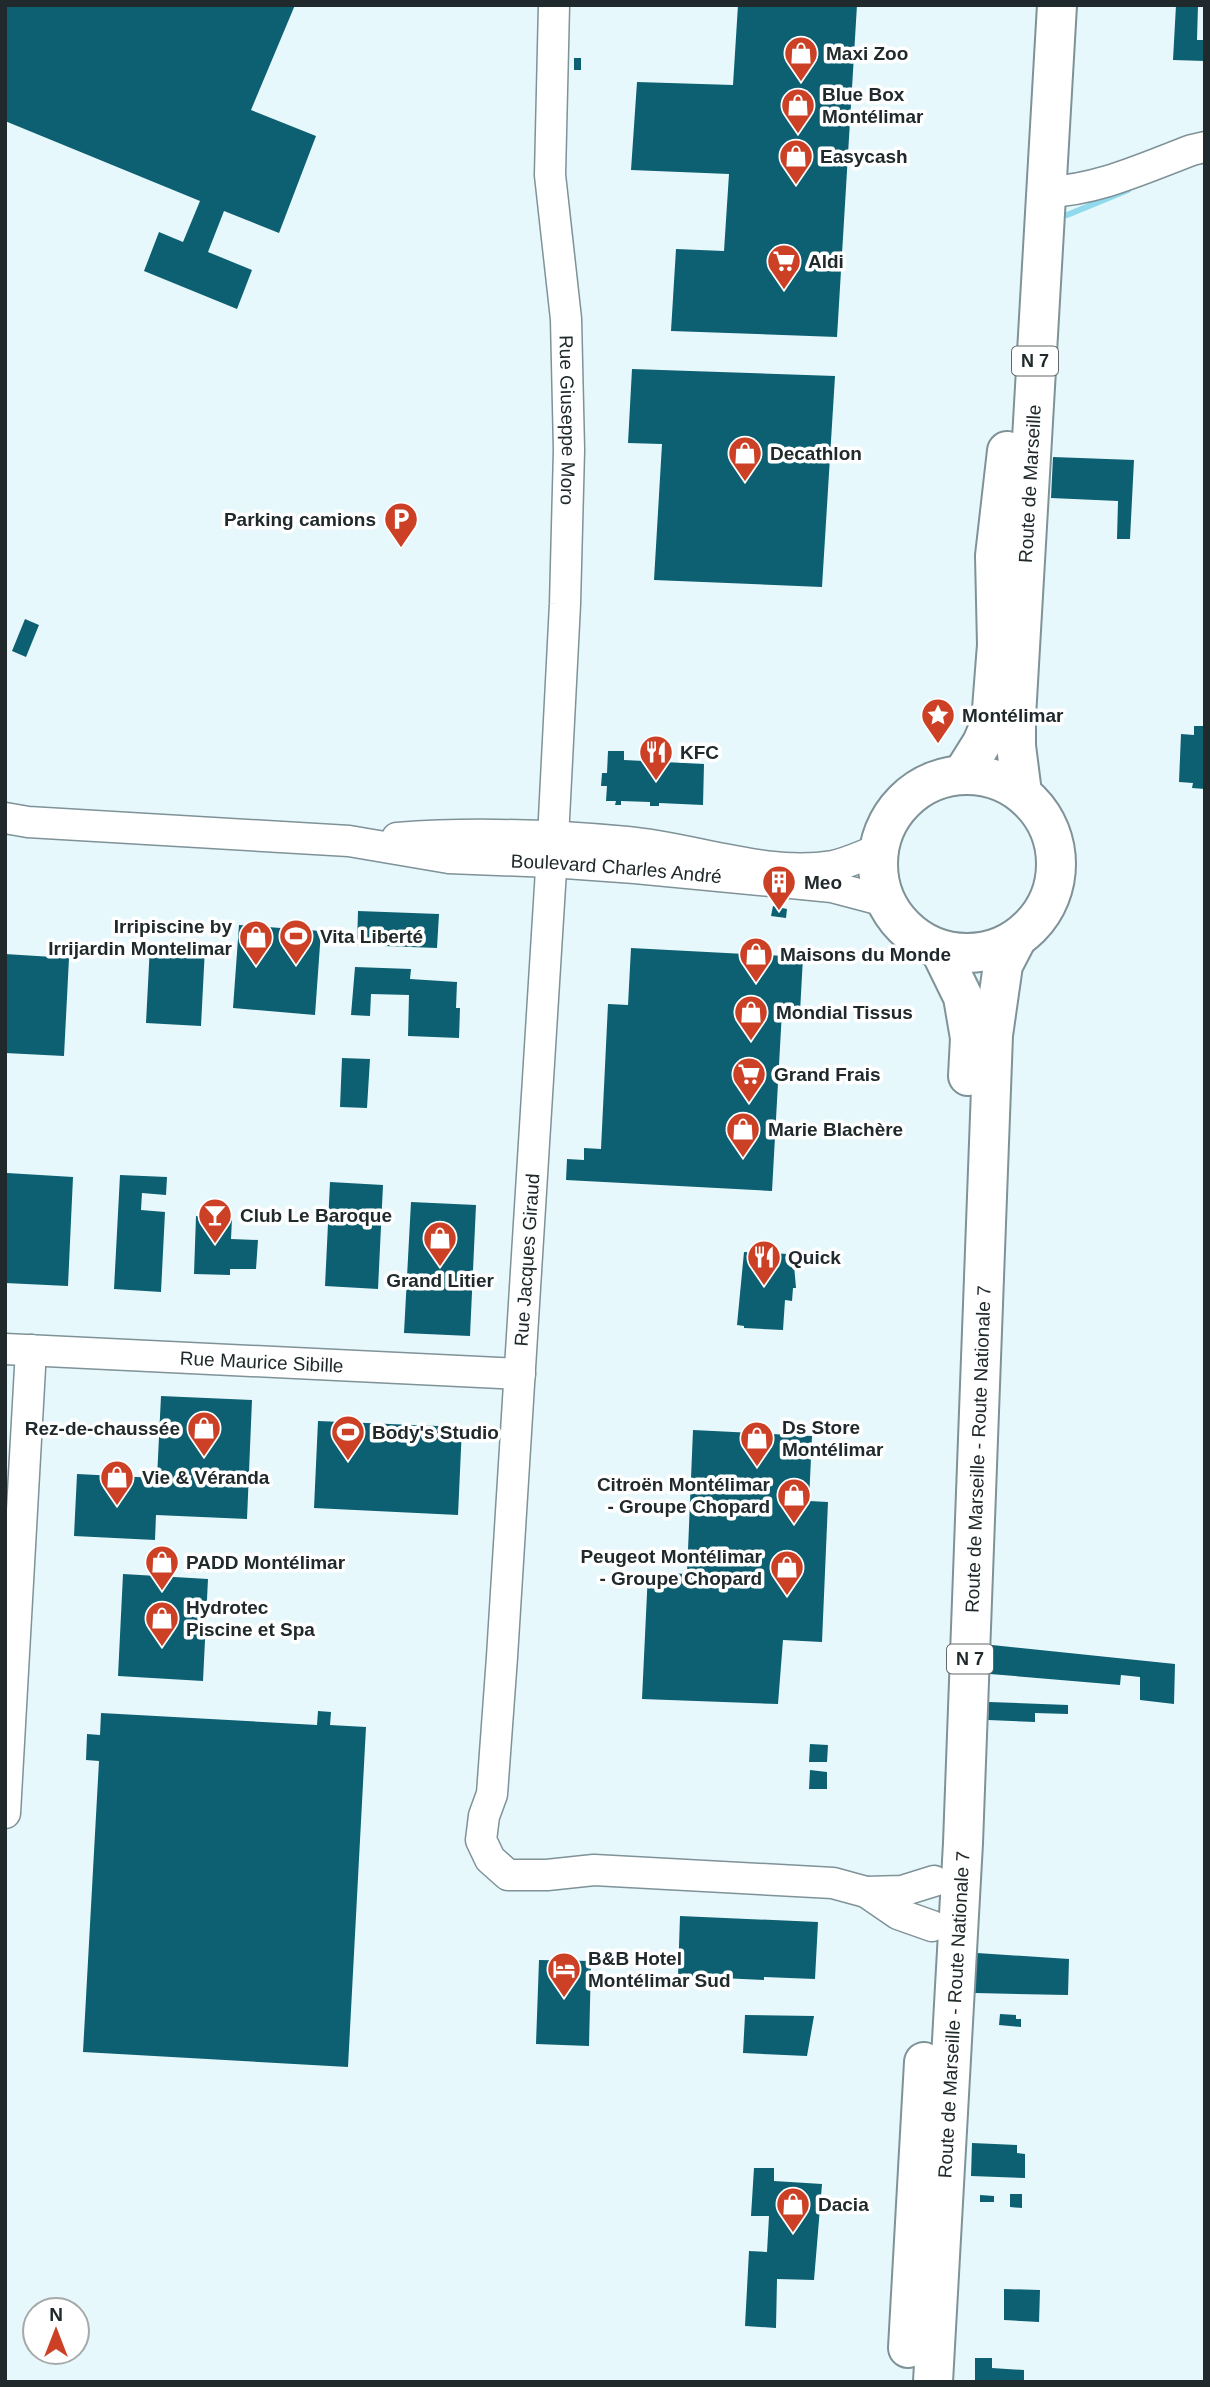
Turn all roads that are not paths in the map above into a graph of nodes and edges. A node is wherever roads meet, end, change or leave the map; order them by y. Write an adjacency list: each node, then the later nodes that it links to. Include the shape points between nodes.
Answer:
1 (554, 5): 10 (street, Rue Giuseppe Moro, via 550,175 566,319 569,450)
2 (1037, 5): 6 (main road, Route de Marseille / N 7, via 1017,364 995,556 995,695 991,722)
3 (1057, 5): 5 (main road, Route de Marseille / N 7)
4 (1205, 147): 5 (street, via 1106,182)
5 (1047, 192): 7 (main road, Route de Marseille / N 7, via 1016,717)
6 (962, 775): 7 (main road, via 1003,782); 11 (main road, via 931,782 904,800 884,830)
7 (1021, 793): 13 (main road, via 1050,830 1057,857 1052,894 1044,911)
8 (5, 818): 9 (street, Boulevard Charles André)
9 (349, 841): 10 (street, Boulevard Charles André, via 445,834); 10 (street, Boulevard Charles André, via 449,858)
10 (552, 850): 11 (street, Boulevard Charles André, via 626,842 809,868 835,865); 12 (street, Boulevard Charles André, via 832,887); 16 (street, Rue Jacques Giraud)
11 (878, 850): 12 (main road, via 879,885)
12 (885, 901): 14 (main road, via 908,933)
13 (1016, 940): 14 (main road, via 992,951); 22 (main road, Route de Marseille - Route Nationale 7 / N 7, via 1003,965 993,1035 963,1843)
14 (940, 950): 18 (main road, Route de Marseille - Route Nationale 7 / N 7, via 963,997 970,1038)
15 (18, 1350): 16 (street, Rue Maurice Sibille); 17 (street)
16 (520, 1374): 19 (street, Rue Jacques Giraud, via 492,1794 481,1840 490,1859 508,1875 594,1870 833,1883)
17 (5, 1813)
18 (934, 1881): 19 (street, via 902,1891); 20 (main road, Route de Marseille - Route Nationale 7 / N 7)
19 (866, 1892): 20 (street, via 898,1914)
20 (932, 1926): 21 (main road, Route de Marseille - Route Nationale 7 / N 7)
21 (906, 2382)
22 (933, 2382)

